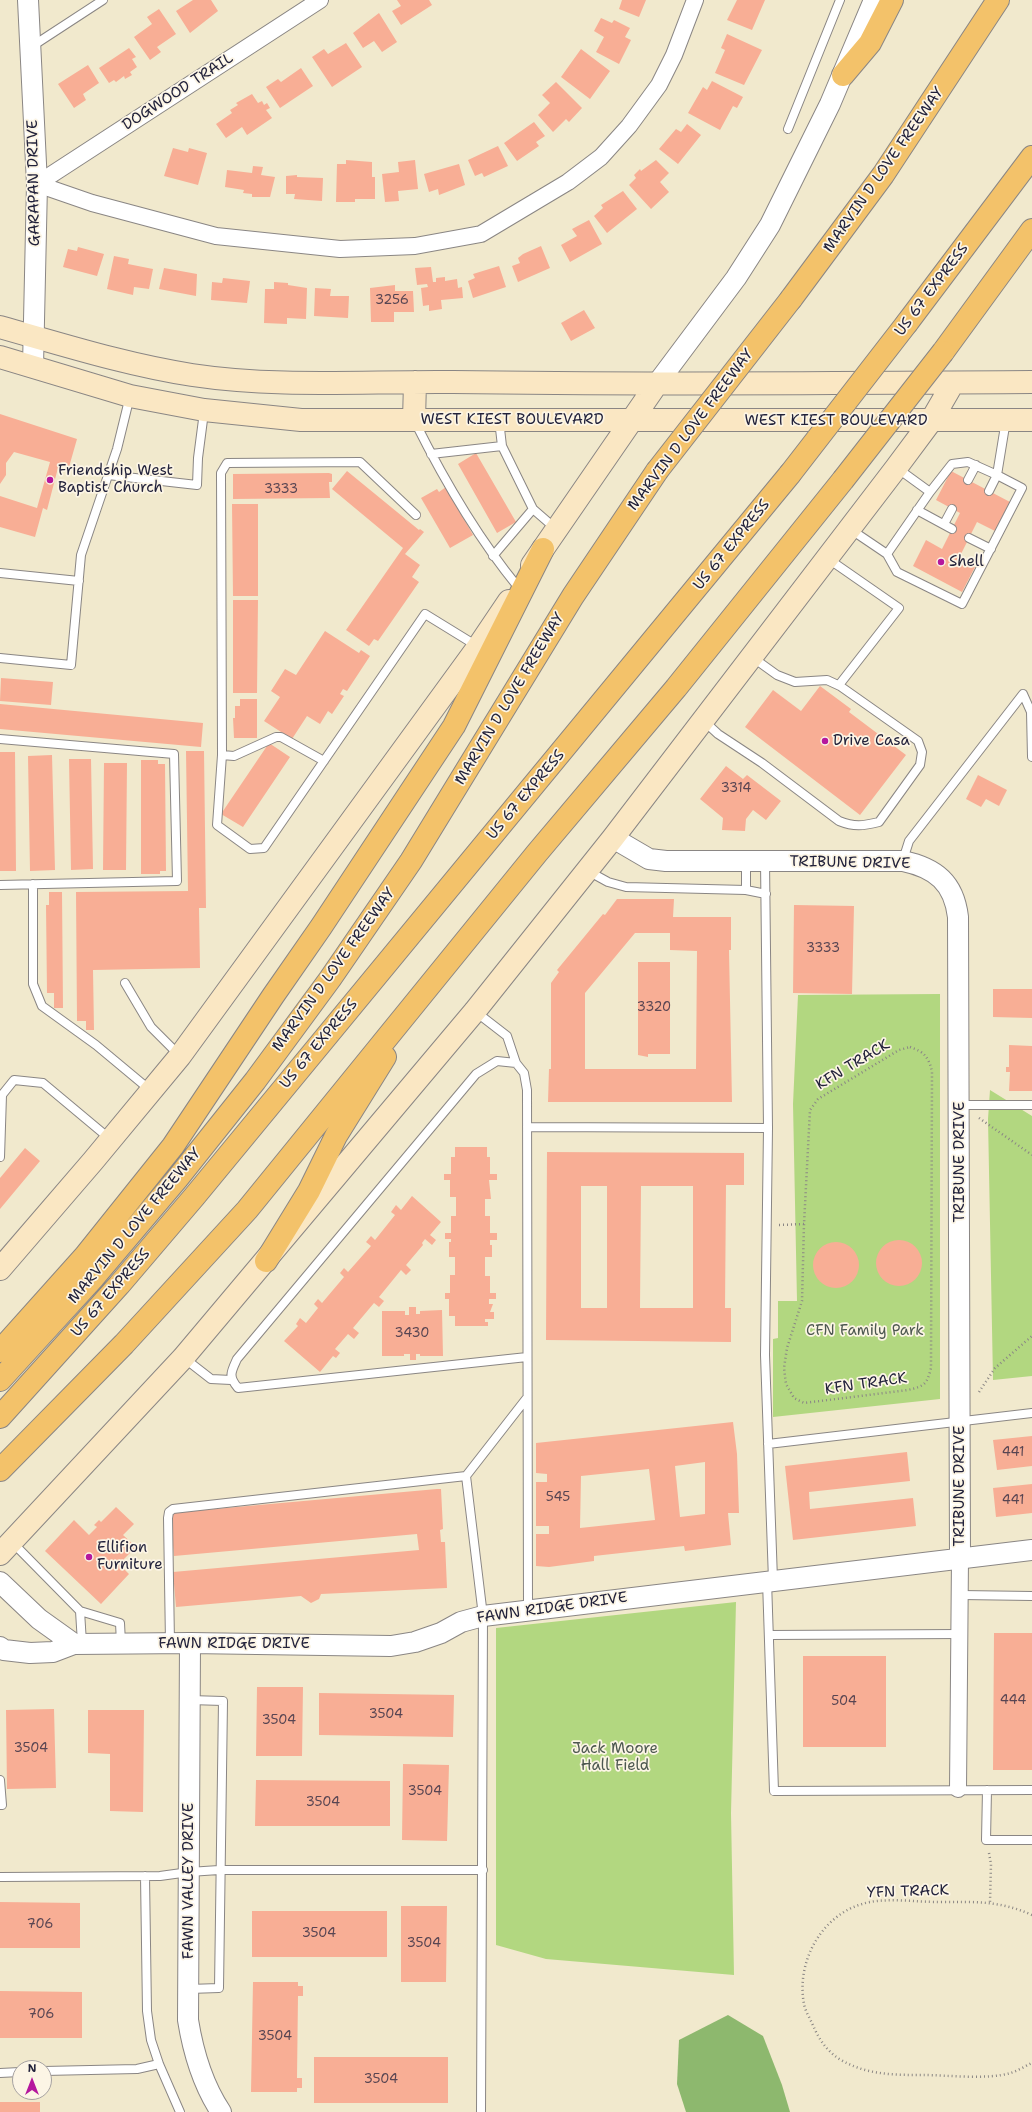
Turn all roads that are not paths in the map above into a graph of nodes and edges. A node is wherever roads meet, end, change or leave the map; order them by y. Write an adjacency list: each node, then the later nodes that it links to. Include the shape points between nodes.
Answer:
1 (28, 0): 9 (street, GARAPAN DRIVE)
2 (103, 0): 9 (lane)
3 (320, 0): 13 (street, DOGWOOD TRAIL)
4 (695, 0): 13 (street, via 674,55 659,84 629,126 601,156 568,182 481,234 415,246 340,249 224,237 92,203)
5 (840, 0): 11 (lane)
6 (874, 0): 10 (street)
7 (892, 0): 10 (highway, via 870,43)
8 (998, 0): 93 (highway, MARVIN D LOVE FREEWAY, bridge, via 884,175 657,471 573,596 411,862 330,979 255,1081 177,1179 94,1277)
9 (30, 48): 13 (street, GARAPAN DRIVE)
10 (843, 75): 23 (street, via 770,225 736,278)
11 (788, 129)
12 (1032, 157): 97 (highway, US 67 EXPRESS, bridge, via 790,474 194,1197)
13 (37, 184): 16 (street, GARAPAN DRIVE)
14 (1032, 230): 77 (highway, bridge, via 943,352 843,480 676,688)
15 (0, 327): 16 (main road)
16 (33, 336): 18 (main road); 19 (street, GARAPAN DRIVE)
17 (0, 357): 19 (main road, WEST KIEST BOULEVARD)
18 (119, 361): 20 (main road, via 192,375 256,383); 24 (main road)
19 (33, 366): 24 (main road, WEST KIEST BOULEVARD)
20 (415, 382): 23 (main road); 26 (main road)
21 (1032, 382): 22 (main road)
22 (953, 383): 23 (main road); 31 (main road)
23 (656, 385): 28 (main road)
24 (122, 394): 25 (main road, WEST KIEST BOULEVARD); 36 (lane, via 117,449)
25 (204, 410): 26 (main road, WEST KIEST BOULEVARD, via 301,420); 36 (lane, via 198,458 198,485)
26 (414, 420): 27 (main road, WEST KIEST BOULEVARD); 33 (lane)
27 (498, 420): 28 (main road, WEST KIEST BOULEVARD); 32 (lane)
28 (631, 420): 31 (main road, WEST KIEST BOULEVARD); 46 (main road)
29 (1006, 420): 30 (main road, WEST KIEST BOULEVARD); 31 (main road, WEST KIEST BOULEVARD); 37 (lane)
30 (1032, 420)
31 (931, 421): 35 (main road)
32 (502, 446): 33 (lane); 41 (lane)
33 (431, 454): 53 (lane)
34 (976, 465): 37 (lane); 38 (lane); 40 (lane, via 968,462 952,464)
35 (896, 468): 40 (lane); 47 (main road)
36 (108, 475): 56 (lane, via 81,555)
37 (997, 475): 39 (lane); 51 (lane, via 1022,488)
38 (968, 480)
39 (989, 491)
40 (930, 492): 43 (lane)
41 (533, 509): 46 (lane); 53 (lane)
42 (952, 509): 45 (lane)
43 (918, 510): 45 (lane); 52 (lane)
44 (416, 514): 64 (lane, via 360,462 227,463 221,473)
45 (944, 524): 48 (lane)
46 (556, 529): 50 (main road)
47 (849, 529): 52 (lane); 54 (main road)
48 (952, 529)
49 (969, 538): 51 (lane)
50 (543, 549): 57 (main road); 90 (highway, via 454,726 173,1146 85,1256)
51 (991, 549): 52 (lane, via 962,604 896,572)
52 (887, 554)
53 (492, 556): 57 (lane)
54 (827, 558): 59 (main road); 61 (lane, via 900,608)
55 (0, 573): 56 (lane)
56 (79, 581): 60 (lane, via 71,665)
57 (518, 587): 58 (main road)
58 (478, 647): 66 (lane, via 425,614); 79 (main road)
59 (752, 656): 61 (lane, via 778,676 795,682 826,680); 62 (main road)
60 (0, 658)
61 (839, 685): 62 (lane, via 918,741 922,752 920,765 879,822 856,826 839,821 762,763 718,734)
62 (703, 720): 67 (main road)
63 (0, 739): 72 (lane, via 174,754 177,881)
64 (222, 755): 66 (lane, via 234,756 280,737); 66 (lane, via 217,825 250,849 264,848)
65 (1032, 756): 69 (lane, via 1031,712 1023,694 909,841)
66 (324, 761)
67 (613, 838): 70 (street, TRIBUNE DRIVE, via 649,859); 71 (main road)
68 (765, 861): 69 (street, TRIBUNE DRIVE); 70 (street, TRIBUNE DRIVE); 75 (lane)
69 (903, 861): 83 (street, TRIBUNE DRIVE, via 921,865 934,872 947,884 956,900)
70 (746, 862): 74 (lane)
71 (587, 870): 74 (lane, via 608,882 626,887); 78 (main road)
72 (33, 884): 73 (lane); 81 (lane, via 33,984 42,1006 96,1045)
73 (0, 885)
74 (746, 890): 75 (lane)
75 (766, 894): 85 (lane)
76 (124, 983): 79 (lane, via 151,1027)
77 (416, 1000): 88 (highway, via 399,1034 336,1136 309,1191); 100 (highway, via 246,1210 124,1344)
78 (475, 1011): 80 (lane, via 507,1036); 88 (main road)
79 (180, 1056): 81 (main road)
80 (516, 1063): 84 (lane, via 524,1073 527,1090); 94 (lane, via 497,1062 476,1074 237,1359 232,1371)
81 (151, 1091): 86 (main road)
82 (1032, 1104): 83 (lane)
83 (967, 1105): 98 (street, TRIBUNE DRIVE)
84 (527, 1127): 85 (lane); 91 (lane)
85 (768, 1128): 99 (lane, via 765,1355)
86 (110, 1140): 87 (lane, via 43,1083 14,1080 2,1095); 89 (main road)
87 (0, 1157)
88 (266, 1261): 92 (main road)
89 (0, 1269)
90 (0, 1351)
91 (526, 1357): 94 (lane, via 238,1388); 95 (lane)
92 (183, 1358): 94 (lane, via 210,1379); 102 (main road)
93 (0, 1380)
94 (232, 1380)
95 (526, 1399): 101 (lane); 109 (lane)
96 (1032, 1413): 98 (lane)
97 (0, 1417)
98 (968, 1421): 99 (lane); 104 (street, TRIBUNE DRIVE)
99 (768, 1444): 105 (lane)
100 (0, 1470)
101 (466, 1476): 111 (lane); 114 (lane, via 173,1509 169,1512 168,1518)
102 (6, 1548): 110 (lane)
103 (1032, 1550): 104 (street, FAWN RIDGE DRIVE)
104 (960, 1558): 105 (street, FAWN RIDGE DRIVE); 107 (street, TRIBUNE DRIVE)
105 (770, 1580): 109 (street, FAWN RIDGE DRIVE); 113 (lane)
106 (0, 1582): 116 (street, via 40,1620)
107 (961, 1595): 108 (lane); 112 (street, TRIBUNE DRIVE)
108 (1032, 1596)
109 (528, 1610): 111 (street, FAWN RIDGE DRIVE)
110 (80, 1611): 116 (lane); 117 (lane, via 120,1623)
111 (483, 1616): 115 (street, FAWN RIDGE DRIVE, via 415,1642 391,1646); 127 (lane)
112 (961, 1634): 113 (lane); 121 (street, TRIBUNE DRIVE)
113 (769, 1635): 121 (lane, via 774,1791)
114 (170, 1643): 115 (street, FAWN RIDGE DRIVE); 117 (street, FAWN RIDGE DRIVE)
115 (190, 1643): 119 (street, FAWN VALLEY DRIVE)
116 (78, 1644): 117 (street, FAWN RIDGE DRIVE); 118 (street, FAWN RIDGE DRIVE, via 53,1652 30,1653 4,1650)
117 (121, 1644)
118 (0, 1647)
119 (190, 1700): 126 (lane, via 223,1701); 128 (street, FAWN VALLEY DRIVE)
120 (0, 1780): 124 (lane)
121 (958, 1789): 122 (lane)
122 (987, 1790): 123 (lane); 125 (lane, via 986,1840)
123 (1032, 1790)
124 (0, 1805)
125 (1032, 1840)
126 (219, 1870): 127 (lane); 128 (lane); 131 (lane, via 219,1988)
127 (483, 1870): 138 (lane)
128 (189, 1872): 129 (lane); 131 (street, FAWN VALLEY DRIVE)
129 (145, 1876): 130 (lane); 132 (lane, via 147,2011 151,2040)
130 (0, 1877)
131 (188, 1989): 137 (street, FAWN VALLEY DRIVE, via 188,2020 192,2047)
132 (159, 2064): 134 (lane, via 137,2069); 136 (lane)
133 (12, 2072): 135 (lane)
134 (52, 2072)
135 (0, 2073)
136 (180, 2112)
137 (221, 2112)
138 (481, 2112)

